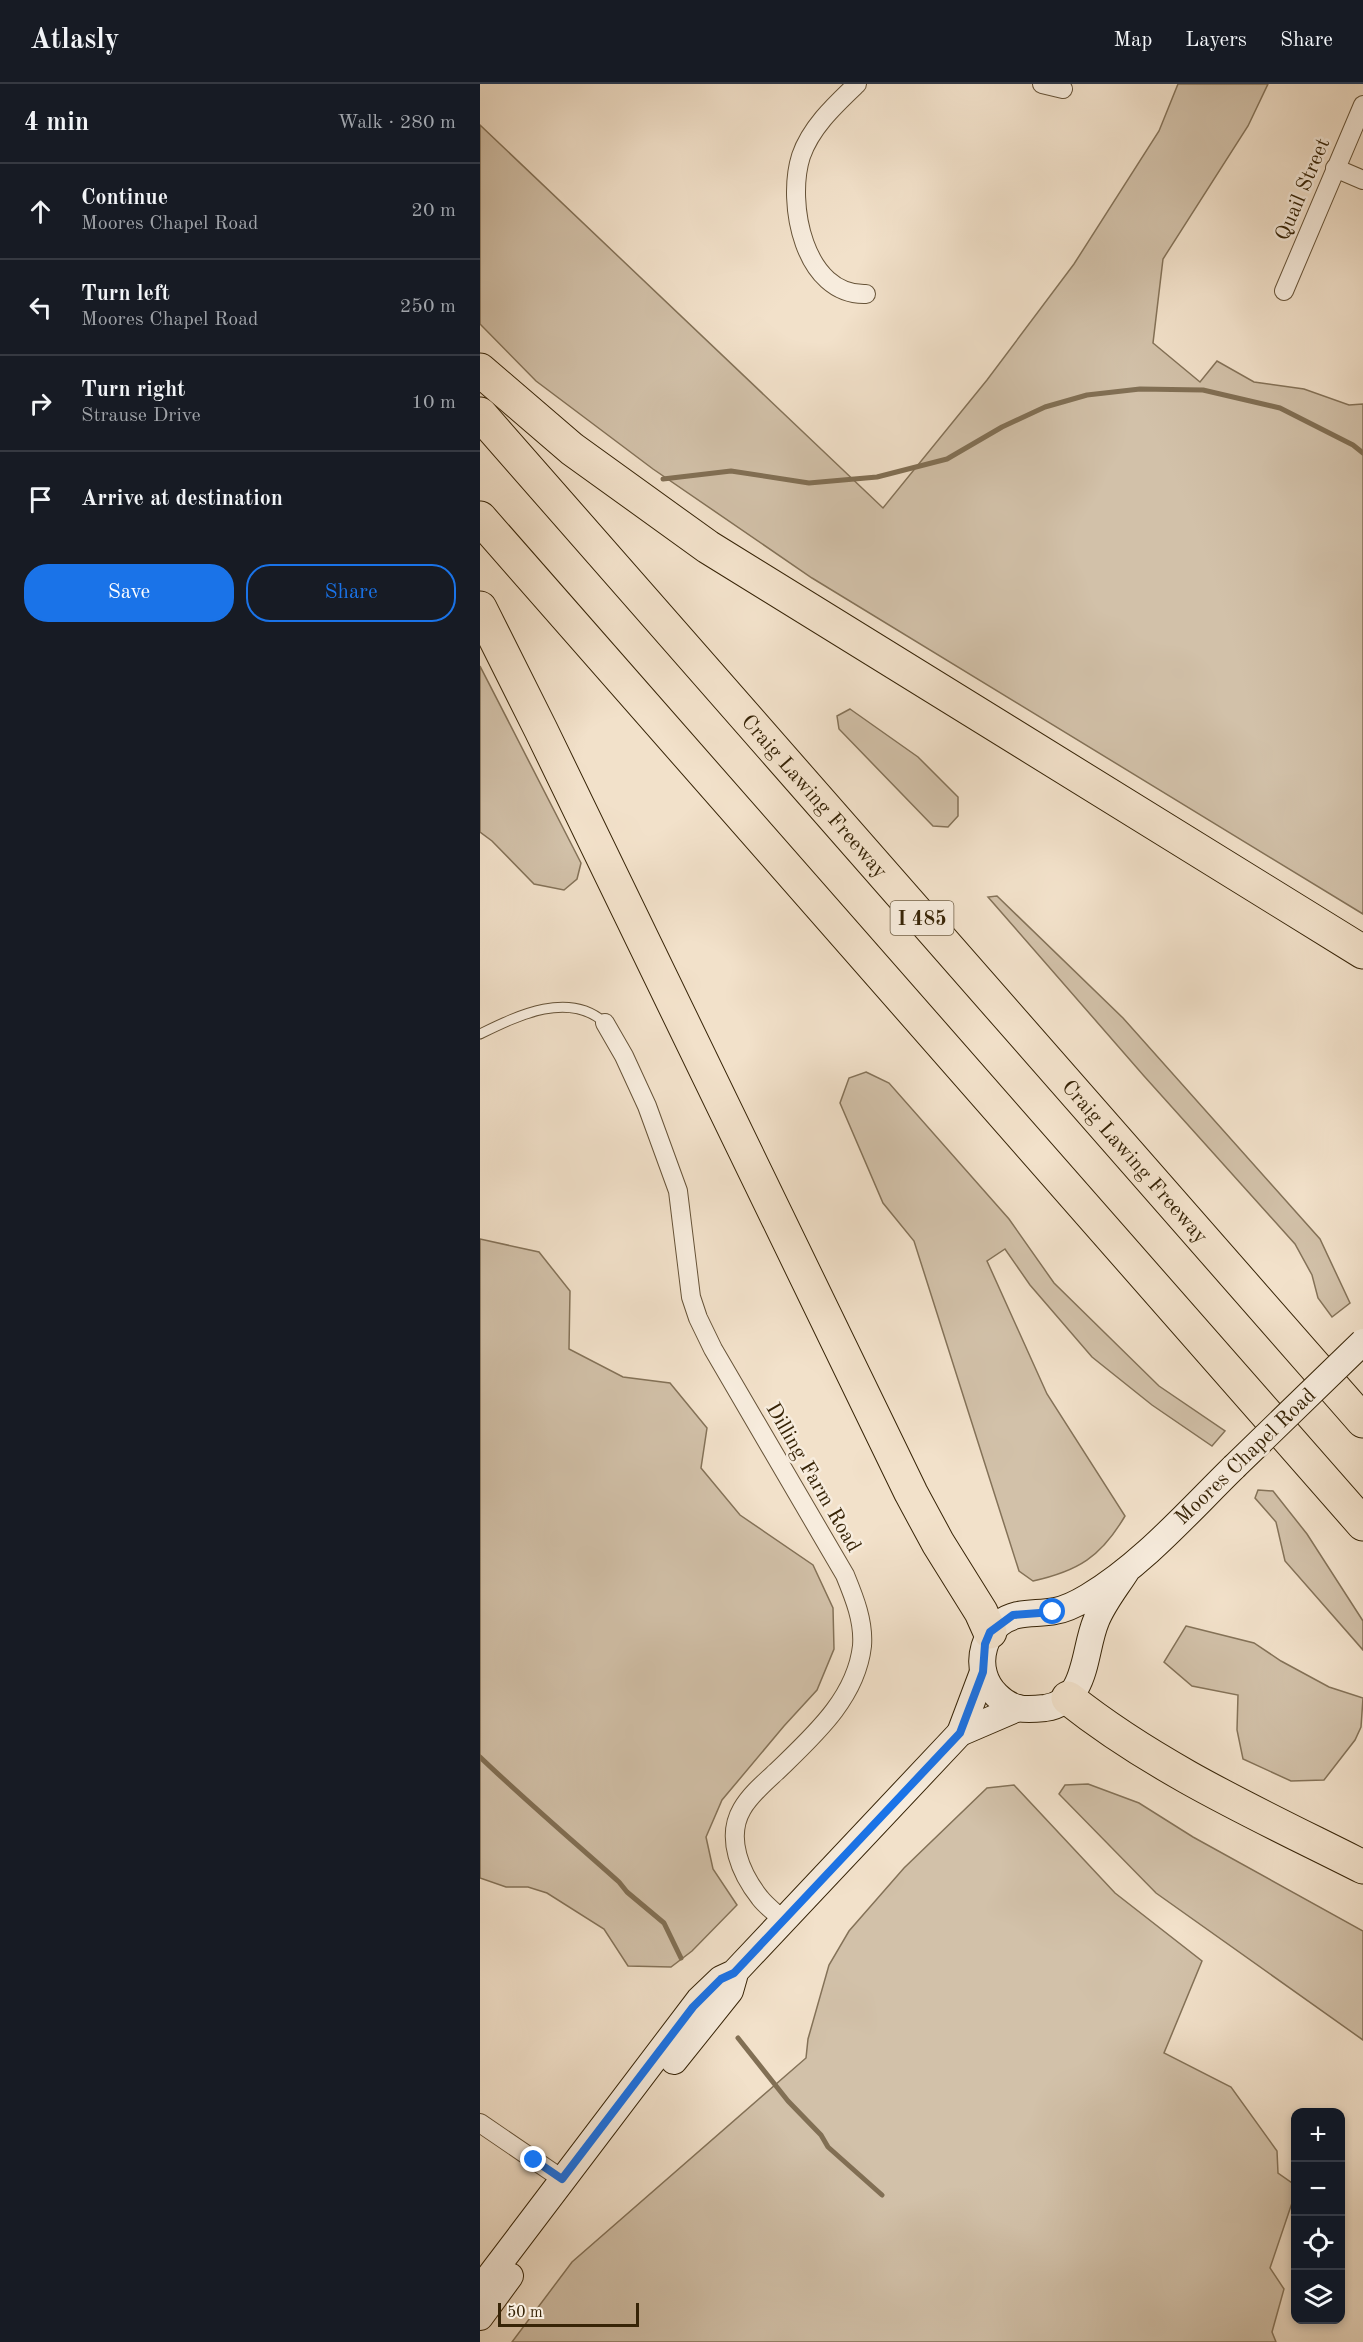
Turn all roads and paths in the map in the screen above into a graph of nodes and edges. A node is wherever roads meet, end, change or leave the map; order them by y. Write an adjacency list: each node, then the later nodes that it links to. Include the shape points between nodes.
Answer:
1 (857, 84): 8 (street, via 815,130 802,156 796,209 801,234 820,273 851,295)
2 (1042, 84): 3 (street)
3 (1063, 89)
4 (1363, 105): 5 (street, Quail Street)
5 (1335, 168): 6 (street); 7 (street, Quail Street)
6 (1363, 180)
7 (1284, 291)
8 (866, 294)
9 (480, 370): 13 (highway, via 572,449 708,547)
10 (480, 414): 17 (highway, Craig Lawing Freeway / I 485)
11 (480, 518): 18 (highway)
12 (480, 608): 20 (highway, via 911,1493)
13 (1363, 952)
14 (605, 1023): 15 (lane, via 576,1008 546,1009); 26 (street, Dilling Farm Road, via 647,1106 678,1191 687,1272 698,1318 840,1566 856,1601 860,1621 862,1645 858,1664 840,1703 752,1796 736,1823 737,1856 744,1874 760,1899)
15 (480, 1034)
16 (1363, 1341): 19 (main road, Moores Chapel Road, bridge)
17 (1363, 1421)
18 (1363, 1524)
19 (1127, 1570): 20 (main road, Moores Chapel Road, via 1067,1608 1013,1615); 22 (main road, Moores Chapel Road, via 1097,1618 1083,1673)
20 (990, 1632): 21 (main road)
21 (983, 1672): 23 (main road, via 996,1695); 24 (main road)
22 (1068, 1698): 23 (main road, via 1053,1707); 25 (highway, via 1175,1771)
23 (1018, 1708): 24 (main road)
24 (960, 1733): 26 (main road)
25 (1363, 1868)
26 (783, 1920): 27 (main road)
27 (734, 1973): 29 (main road, via 721,1979 693,2007); 31 (main road, via 730,1991 622,2125)
28 (480, 2123): 29 (street)
29 (562, 2179): 30 (main road)
30 (480, 2289)
31 (480, 2317)

